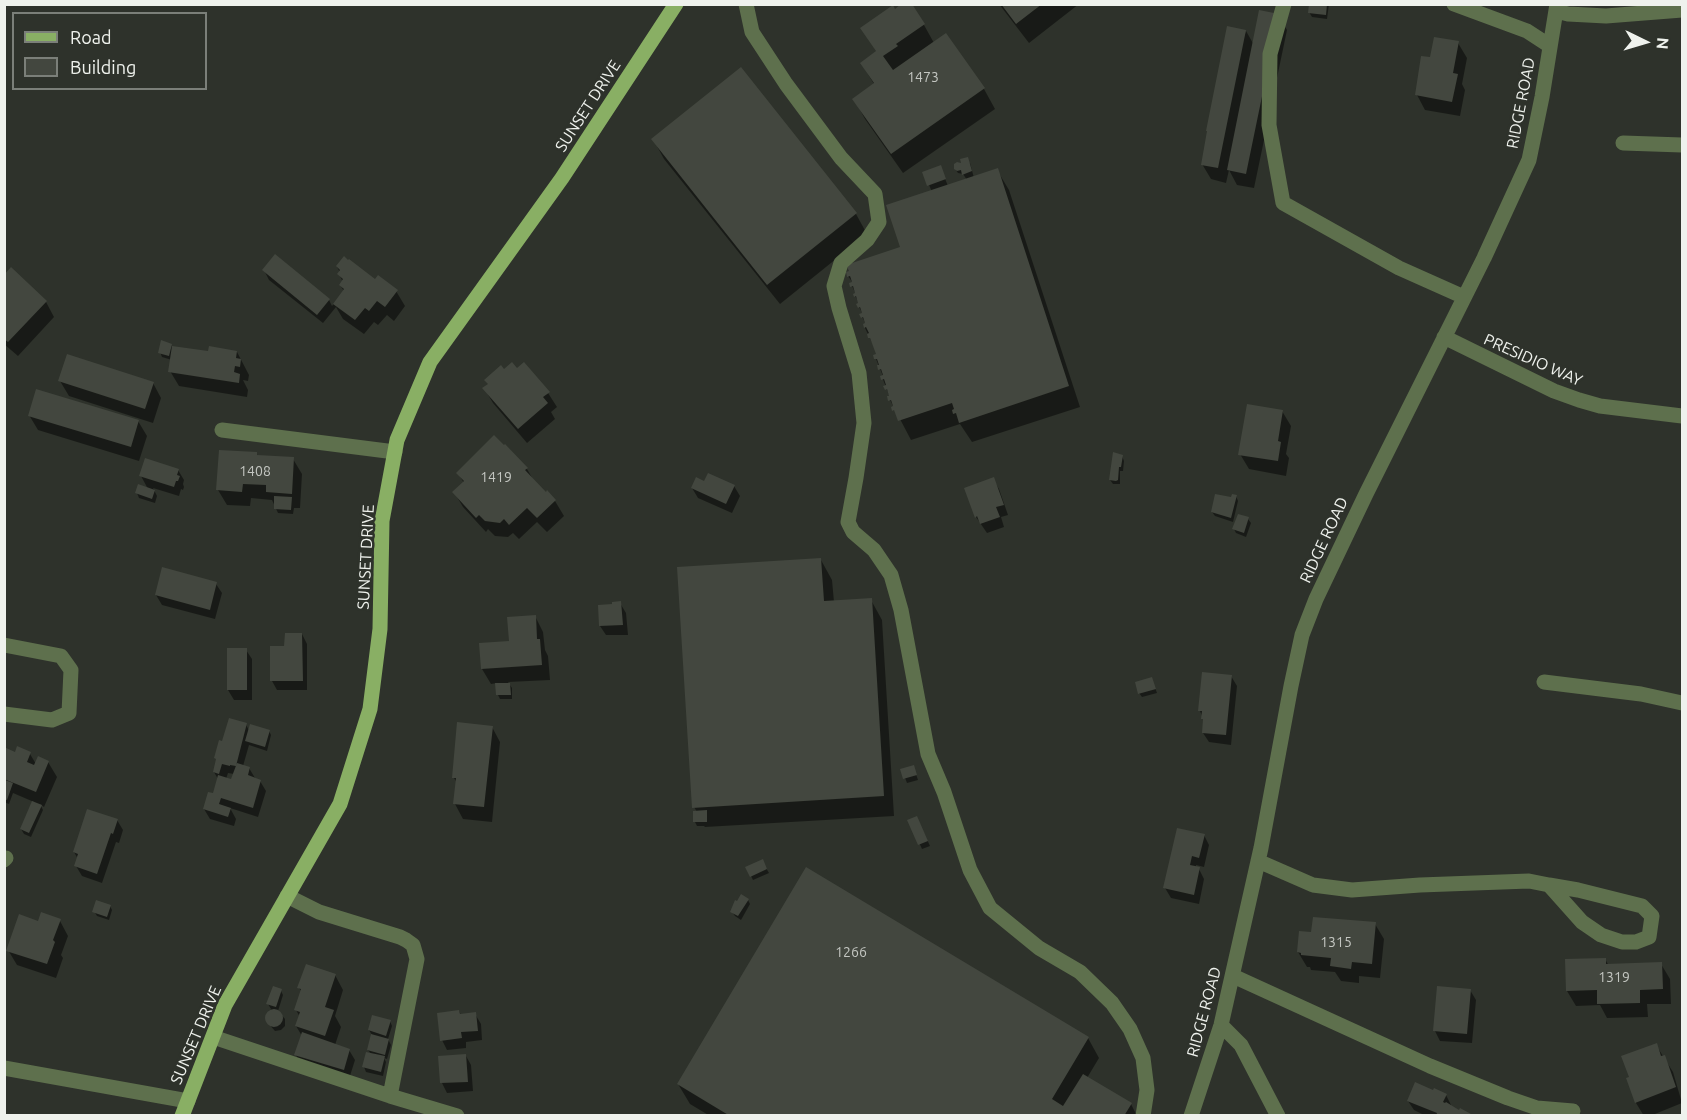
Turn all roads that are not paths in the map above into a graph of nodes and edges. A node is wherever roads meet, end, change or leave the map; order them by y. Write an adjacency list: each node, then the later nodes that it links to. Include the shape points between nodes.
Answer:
1 (676, 4): 14 (main road, SUNSET DRIVE, via 562,178 430,362)
2 (746, 4): 30 (street, via 752,32 786,84 841,158 875,194 879,222 867,240 841,263 834,286 860,373 864,423 848,522 891,575 928,754 970,870 990,908 1039,948 1080,972 1112,1003 1130,1029 1143,1058 1147,1090)
3 (1284, 4): 10 (street, via 1269,54 1269,125 1283,203 1399,268)
4 (1454, 4): 7 (street, via 1527,31)
5 (1556, 8): 6 (street, via 1568,14 1606,16); 7 (street, RIDGE ROAD)
6 (1683, 10)
7 (1550, 46): 10 (street, RIDGE ROAD, via 1529,160)
8 (1623, 143): 9 (street)
9 (1683, 145)
10 (1464, 297): 11 (street, RIDGE ROAD)
11 (1444, 338): 12 (street, PRESIDIO WAY, via 1579,400); 19 (street, RIDGE ROAD, via 1366,494 1302,635)
12 (1683, 416)
13 (222, 429): 14 (street)
14 (395, 452): 21 (main road, SUNSET DRIVE, via 382,521 381,629 370,709 340,804)
15 (4, 645): 18 (street, via 61,656 71,670 69,713 52,720)
16 (1544, 682): 17 (street)
17 (1683, 703)
18 (4, 714)
19 (1258, 861): 20 (street, via 1313,885 1352,890 1529,881); 22 (street, RIDGE ROAD)
20 (1550, 885): 20 (street, via 1642,906 1652,916 1649,937 1622,942 1601,935 1582,922)
21 (287, 896): 24 (main road, SUNSET DRIVE, via 225,1005); 26 (street, via 319,912 400,937 413,945 417,959)
22 (1233, 976): 23 (street, RIDGE ROAD); 28 (street, via 1508,1098 1537,1108)
23 (1221, 1025): 31 (street, RIDGE ROAD); 32 (street, via 1241,1045)
24 (213, 1036): 26 (street); 27 (main road, SUNSET DRIVE)
25 (4, 1068): 27 (street)
26 (390, 1096): 29 (street)
27 (185, 1108)
28 (1573, 1111)
29 (457, 1116)
30 (1143, 1116)
31 (1191, 1116)
32 (1278, 1116)

